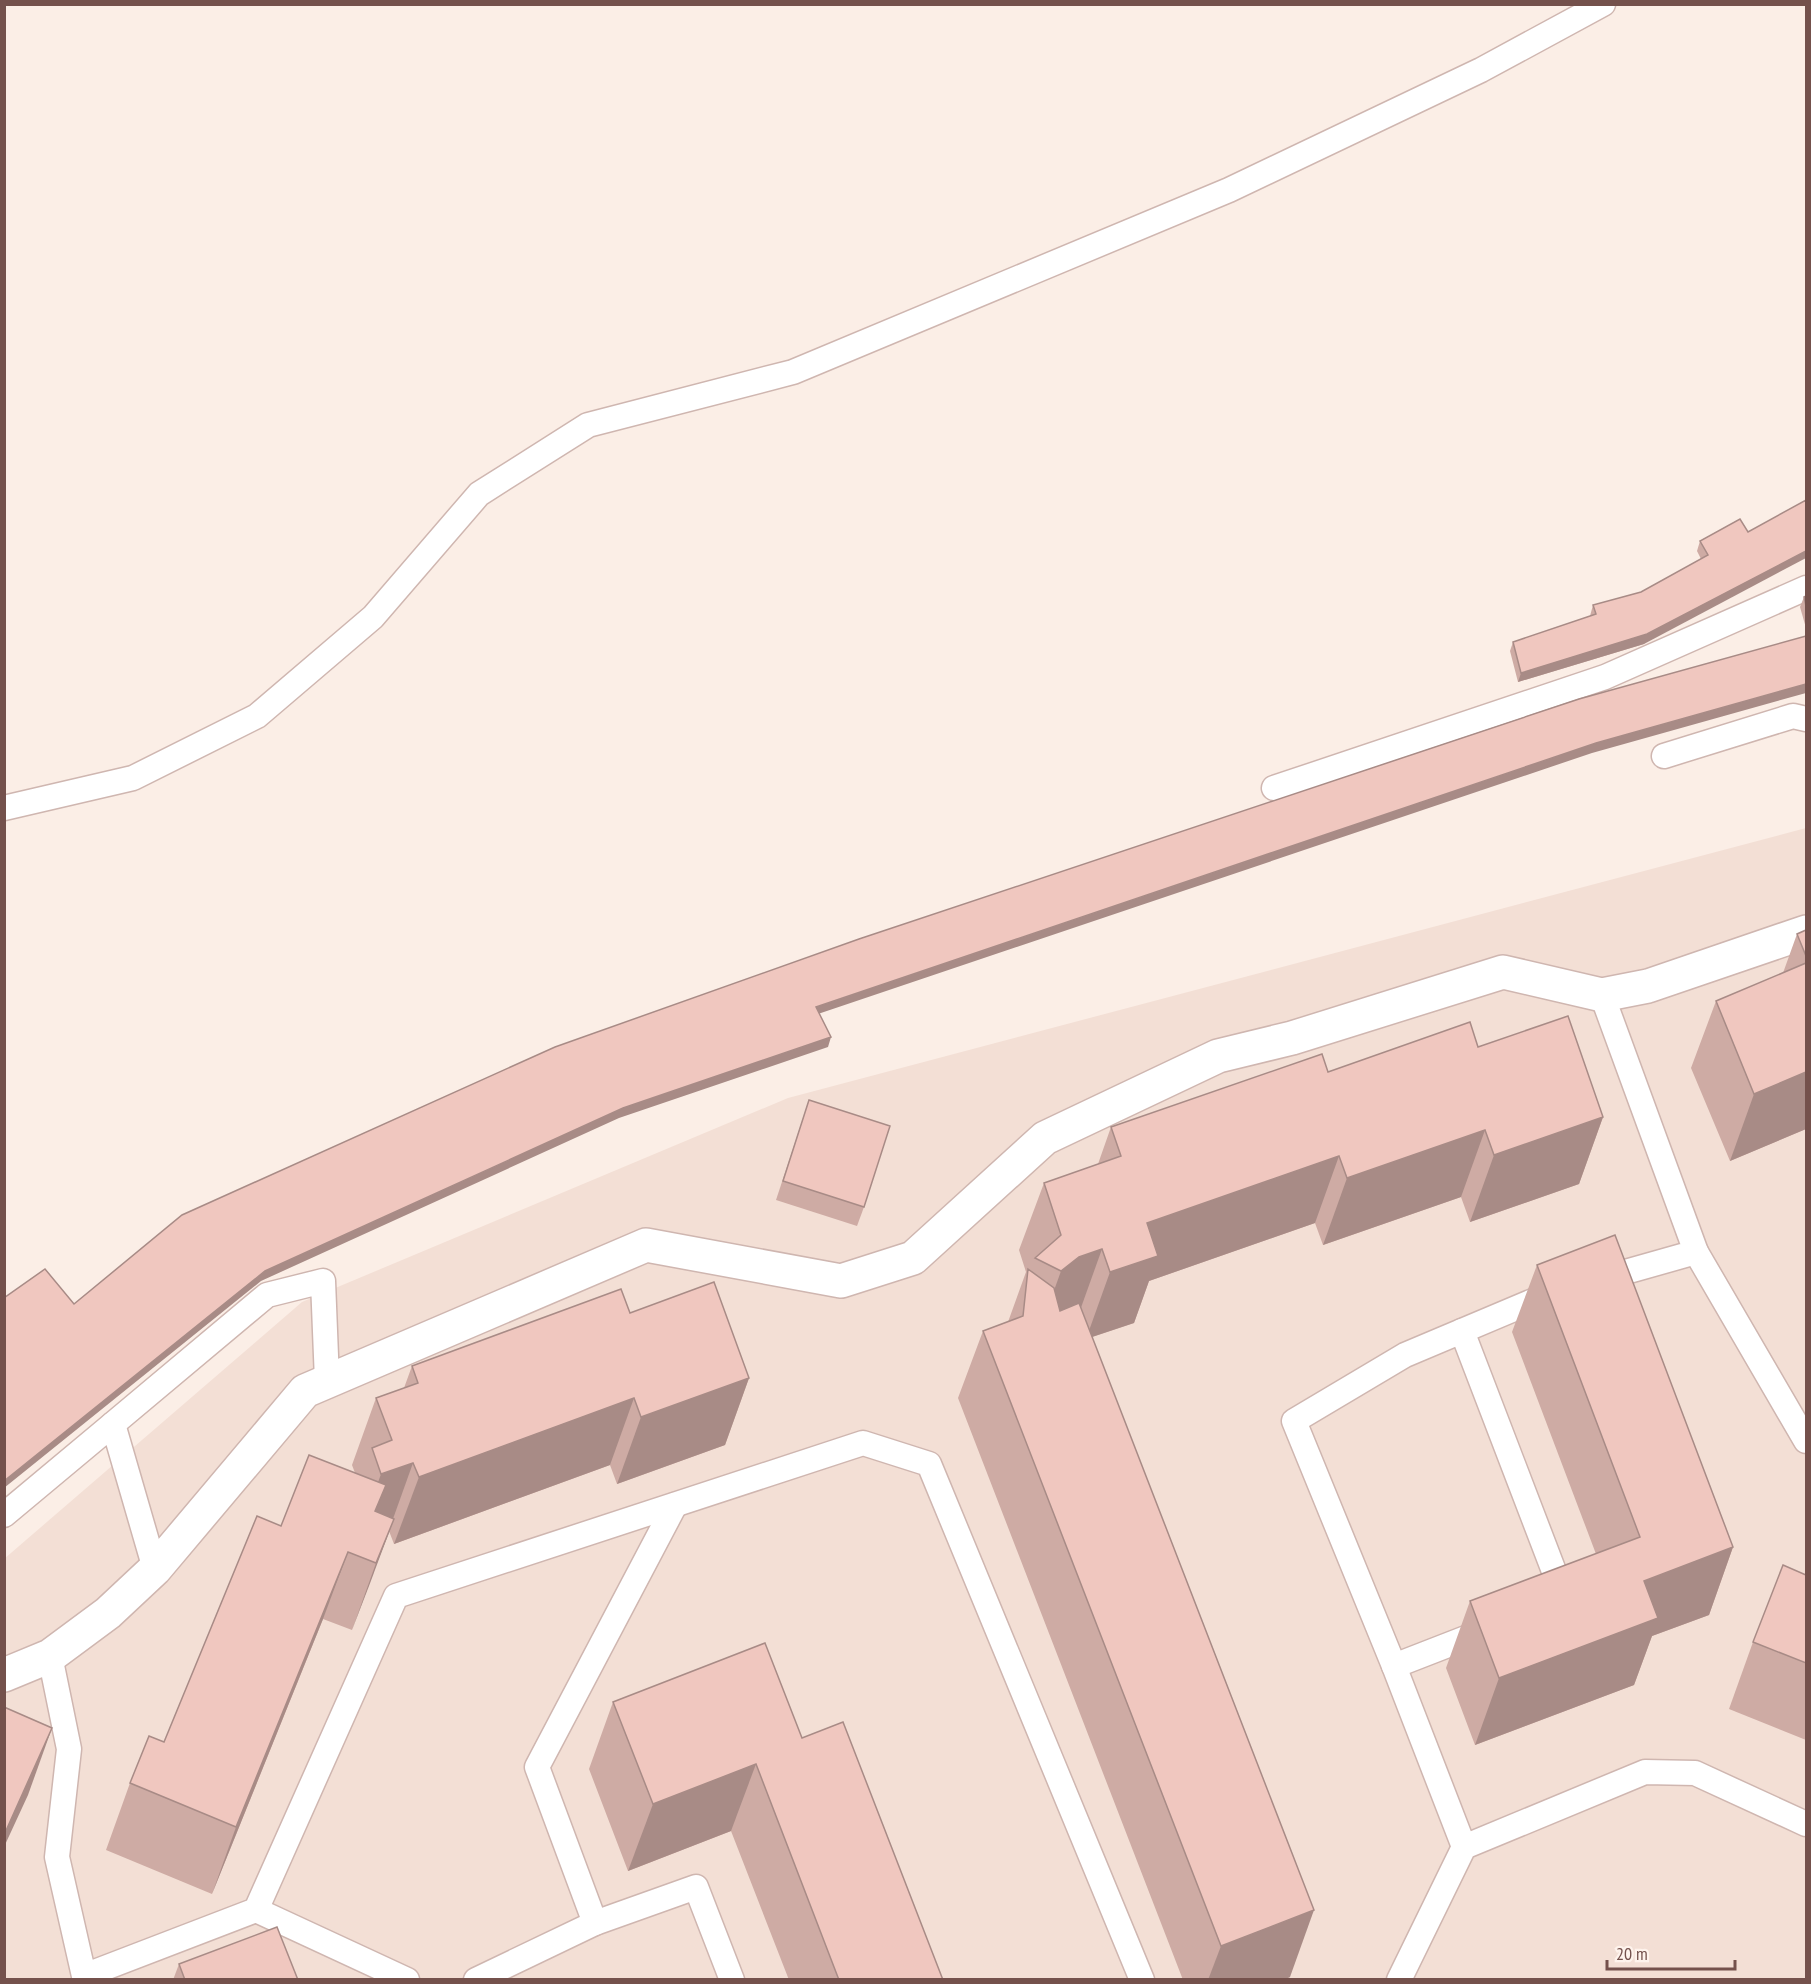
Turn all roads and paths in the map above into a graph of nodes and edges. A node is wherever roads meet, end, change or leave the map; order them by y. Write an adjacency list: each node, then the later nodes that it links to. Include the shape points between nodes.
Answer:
1 (1603, 4): 6 (lane, via 1481,70 1229,189 793,372 588,425 479,494 373,617 257,716 133,778)
2 (1806, 588): 5 (lane, via 1605,677)
3 (1806, 719): 4 (lane, via 1793,716)
4 (1664, 756)
5 (1274, 788)
6 (4, 808)
7 (1806, 932): 8 (street, via 1648,986)
8 (1602, 995): 9 (lane); 11 (street, via 1503,972 1292,1038 1218,1056 1045,1138 913,1258 841,1281 646,1245)
9 (1696, 1252): 10 (lane, via 1546,1295); 13 (lane)
10 (1462, 1331): 17 (lane, via 1565,1600); 20 (lane, via 1405,1355 1294,1421)
11 (327, 1381): 12 (lane, via 323,1281 267,1295); 16 (street, via 305,1391)
12 (113, 1424): 15 (lane); 16 (lane)
13 (1806, 1442)
14 (675, 1505): 24 (lane, via 396,1596); 25 (lane, via 537,1767); 30 (lane, via 862,1443 929,1464)
15 (4, 1515)
16 (155, 1569): 19 (street, via 108,1613)
17 (1544, 1608)
18 (1501, 1625): 20 (lane)
19 (50, 1656): 21 (street); 26 (lane, via 69,1749 57,1857)
20 (1394, 1666): 23 (lane)
21 (4, 1676)
22 (1806, 1824): 23 (lane, via 1695,1773 1645,1772)
23 (1464, 1847): 31 (lane)
24 (255, 1910): 26 (lane); 27 (lane)
25 (595, 1923): 28 (lane); 29 (lane, via 696,1887)
26 (85, 1978)
27 (407, 1980)
28 (476, 1980)
29 (732, 1980)
30 (1142, 1980)
31 (1399, 1980)

